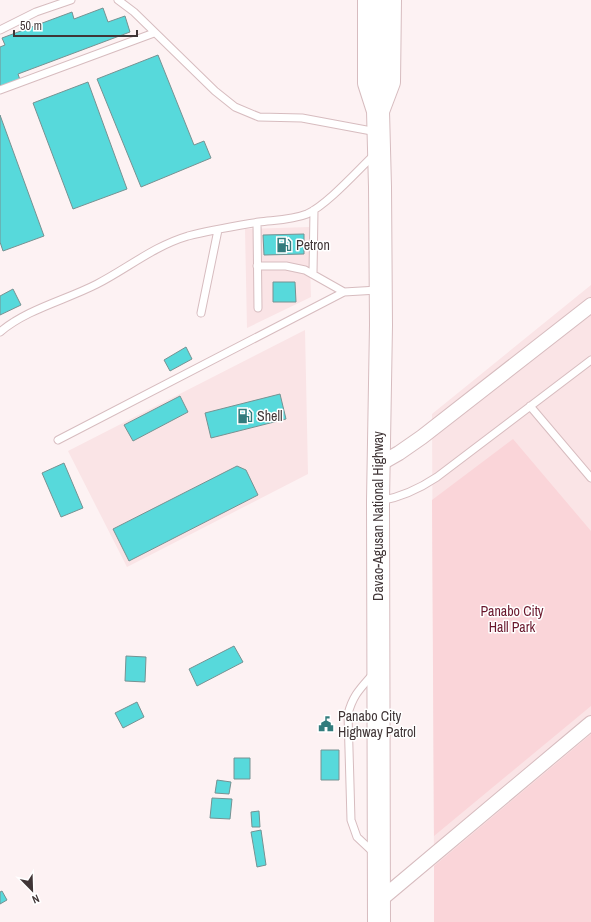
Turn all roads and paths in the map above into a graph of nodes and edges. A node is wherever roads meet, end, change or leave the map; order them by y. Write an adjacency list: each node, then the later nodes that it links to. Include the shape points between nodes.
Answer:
1 (71, 0): 5 (lane, via 36,12)
2 (118, 0): 6 (lane)
3 (369, 0): 8 (highway, Davao-Agusan National Highway, via 369,83)
4 (390, 0): 8 (highway, Davao-Agusan National Highway, via 389,82)
5 (0, 30)
6 (154, 33): 7 (lane); 9 (lane, via 215,91 245,112 259,117 302,118)
7 (0, 90)
8 (378, 111): 9 (highway, Davao-Agusan National Highway)
9 (379, 141): 10 (lane, via 340,188); 15 (highway, Davao-Agusan National Highway)
10 (314, 210): 11 (lane, via 298,217); 14 (lane)
11 (257, 223): 12 (lane); 13 (lane)
12 (218, 230): 19 (lane); 20 (lane, via 167,243 96,284 14,321)
13 (258, 266): 14 (lane, via 286,266); 18 (lane)
14 (313, 274): 16 (lane)
15 (380, 290): 16 (lane); 24 (highway, Davao-Agusan National Highway)
16 (344, 292): 23 (lane)
17 (591, 305): 24 (street, via 422,437)
18 (258, 308)
19 (201, 313)
20 (0, 332)
21 (591, 360): 22 (lane)
22 (530, 406): 25 (lane); 26 (lane, via 421,487 391,499)
23 (58, 440)
24 (378, 465): 26 (highway, Davao-Agusan National Highway)
25 (591, 478)
26 (378, 501): 27 (highway, Davao-Agusan National Highway)
27 (378, 668): 29 (highway, Davao-Agusan National Highway); 29 (lane, via 356,694 348,714 351,820 357,837)
28 (591, 723): 30 (street)
29 (379, 858): 30 (highway, Davao-Agusan National Highway)
30 (379, 911)

